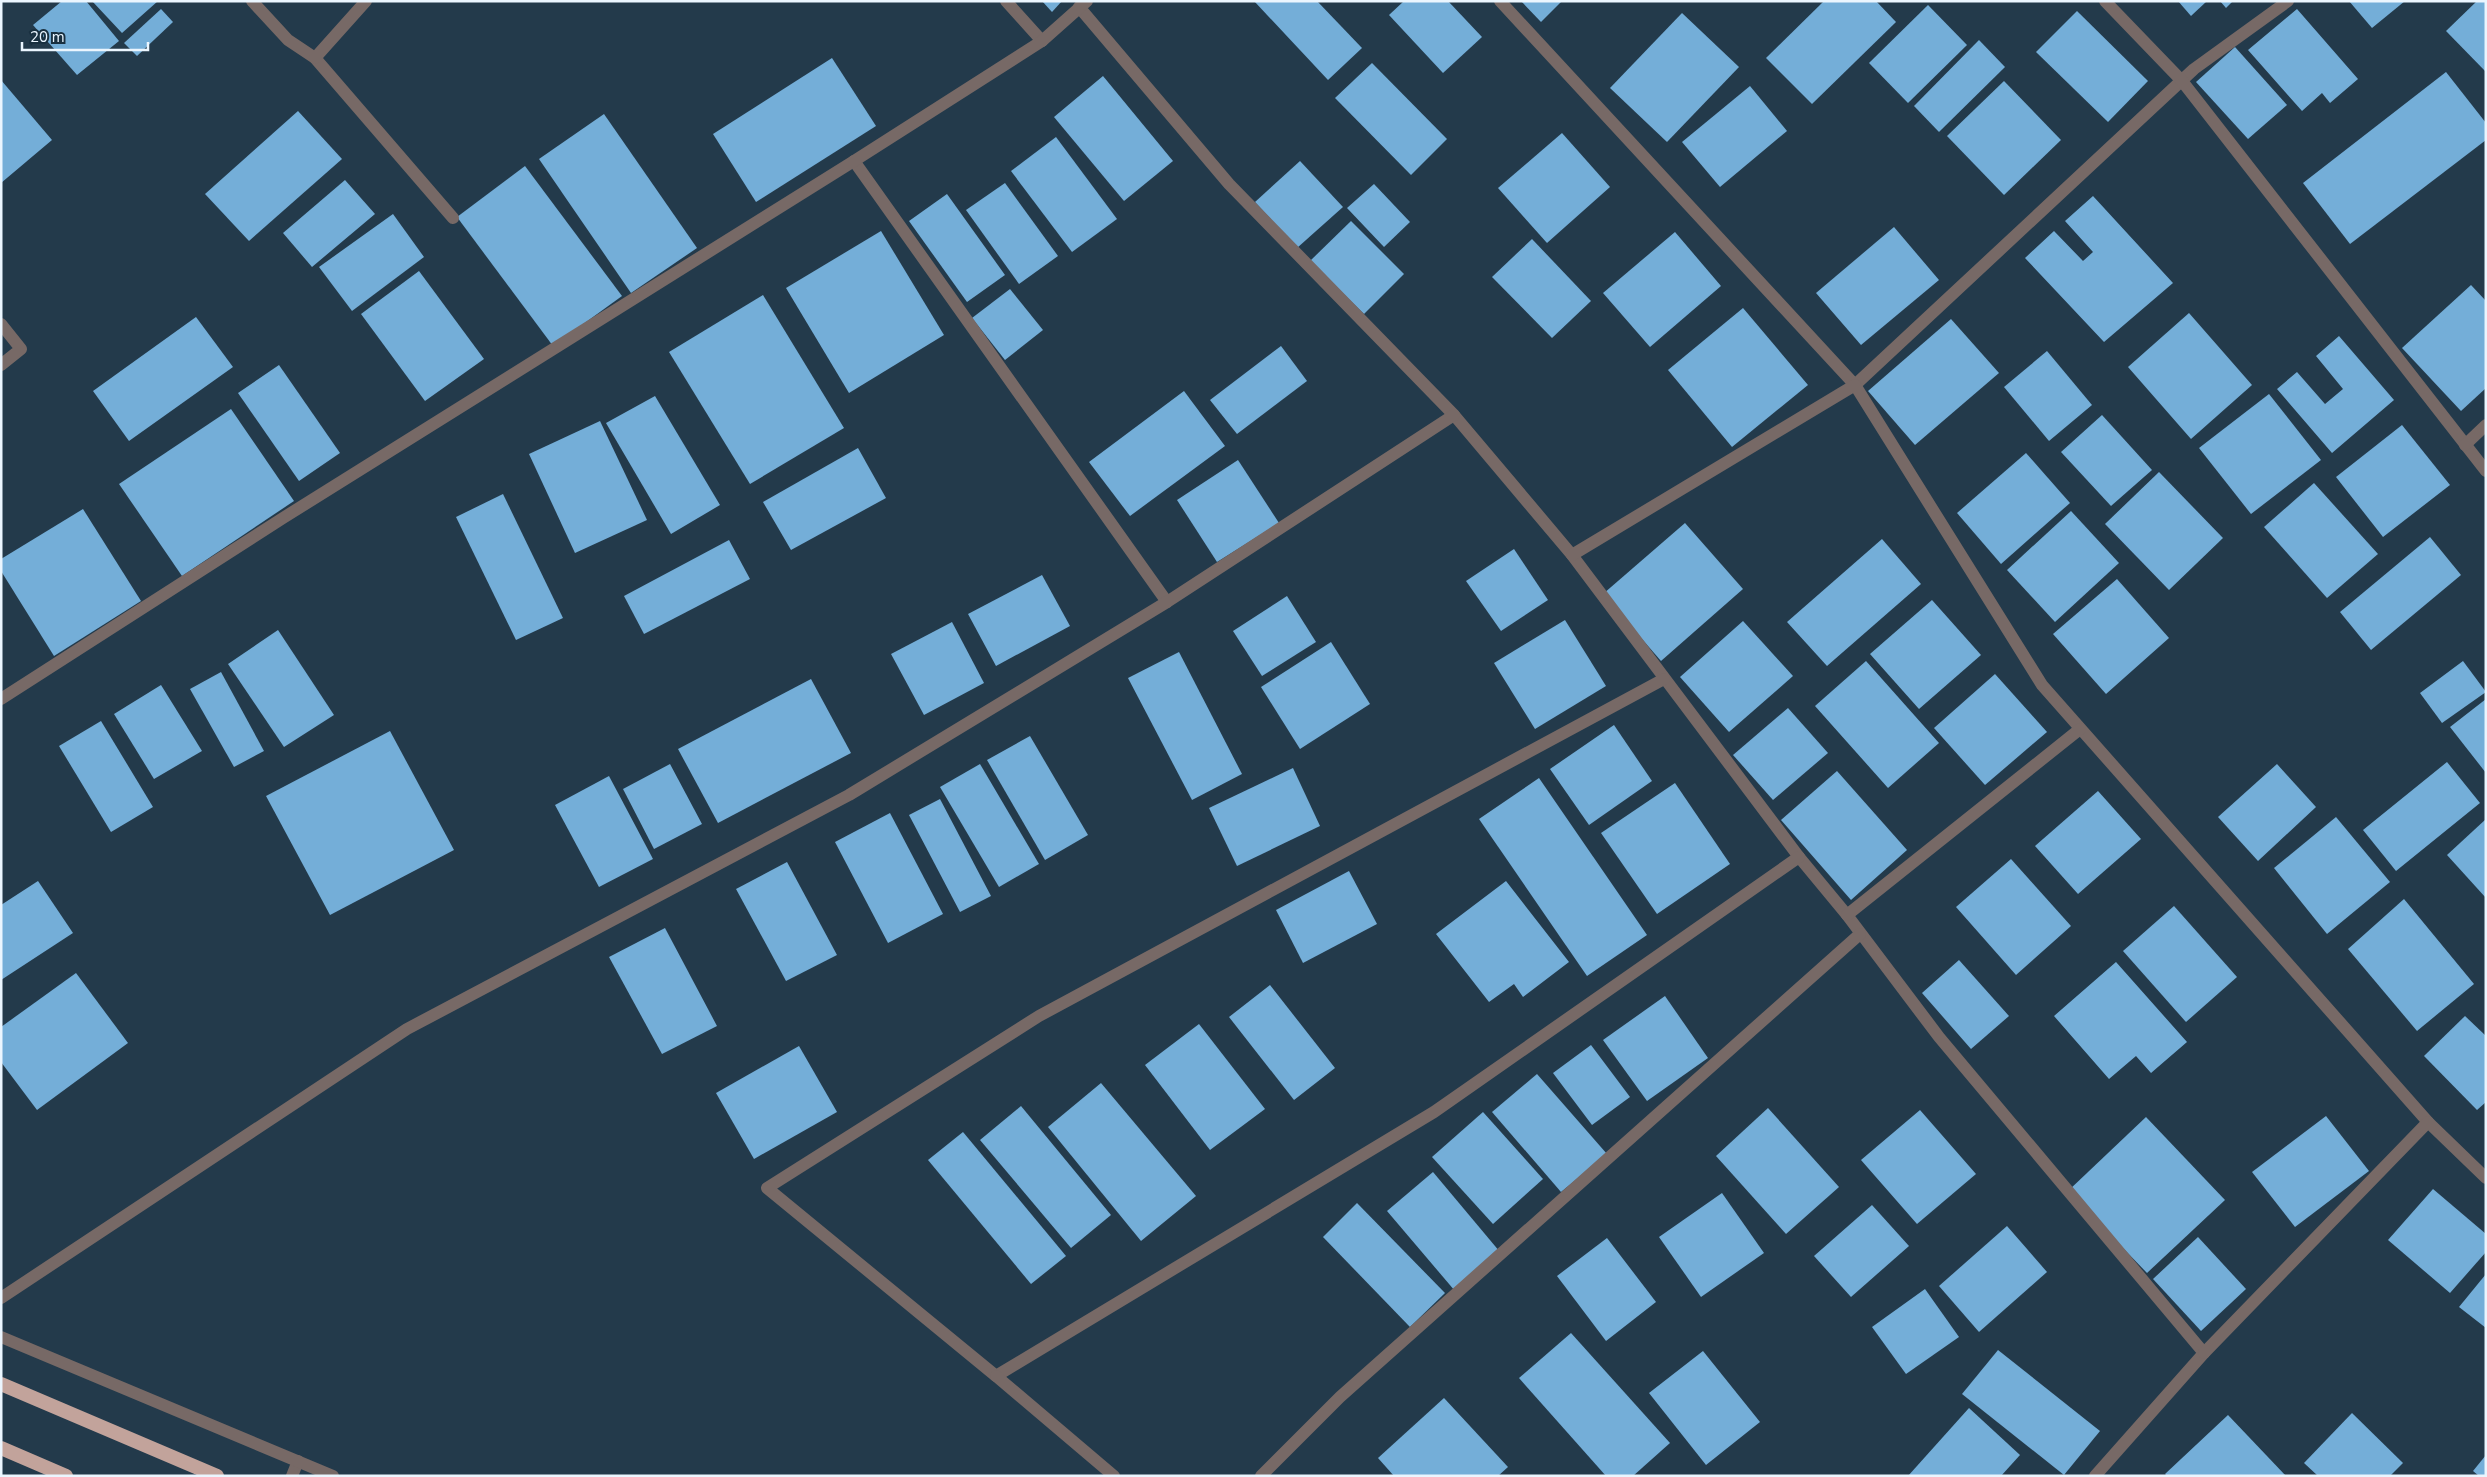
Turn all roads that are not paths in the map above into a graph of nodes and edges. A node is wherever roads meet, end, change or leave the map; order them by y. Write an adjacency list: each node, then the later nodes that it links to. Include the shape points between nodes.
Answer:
1 (252, 1): 9 (street, via 288,40)
2 (366, 1): 9 (street)
3 (1006, 1): 8 (street)
4 (1500, 1): 15 (street)
5 (2105, 1): 10 (street)
6 (2288, 1): 10 (street)
7 (1083, 4): 8 (street); 16 (street, via 1229,184)
8 (1042, 41): 11 (street)
9 (315, 58): 12 (street)
10 (2182, 81): 15 (street); 18 (street)
11 (854, 161): 21 (street); 23 (street, via 282,518)
12 (453, 218)
13 (1, 324): 14 (street, via 21,349)
14 (1, 365)
15 (1855, 385): 20 (street); 24 (street, via 2042,686)
16 (1454, 414): 20 (street); 21 (street)
17 (2486, 425): 18 (street)
18 (2465, 445): 19 (street)
19 (2486, 472)
20 (1572, 555): 22 (street)
21 (1166, 602): 30 (street, via 849,795 408,1029)
22 (1664, 679): 25 (street); 33 (street, via 1039,1016 767,1188)
23 (1, 699)
24 (2080, 729): 26 (street); 28 (street)
25 (1799, 857): 26 (street); 33 (street, via 1434,1112)
26 (1847, 916): 27 (street)
27 (1860, 934): 32 (street, via 1939,1037); 42 (street, via 1340,1397)
28 (2428, 1122): 29 (street); 32 (street)
29 (2486, 1178)
30 (1, 1298)
31 (1, 1337): 36 (street)
32 (2204, 1353): 43 (street)
33 (996, 1376): 41 (street)
34 (1, 1384): 38 (highway)
35 (1, 1448): 37 (highway)
36 (298, 1461): 39 (street); 40 (street)
37 (66, 1476)
38 (217, 1476)
39 (292, 1476)
40 (333, 1476)
41 (1114, 1476)
42 (1261, 1476)
43 (2095, 1476)

